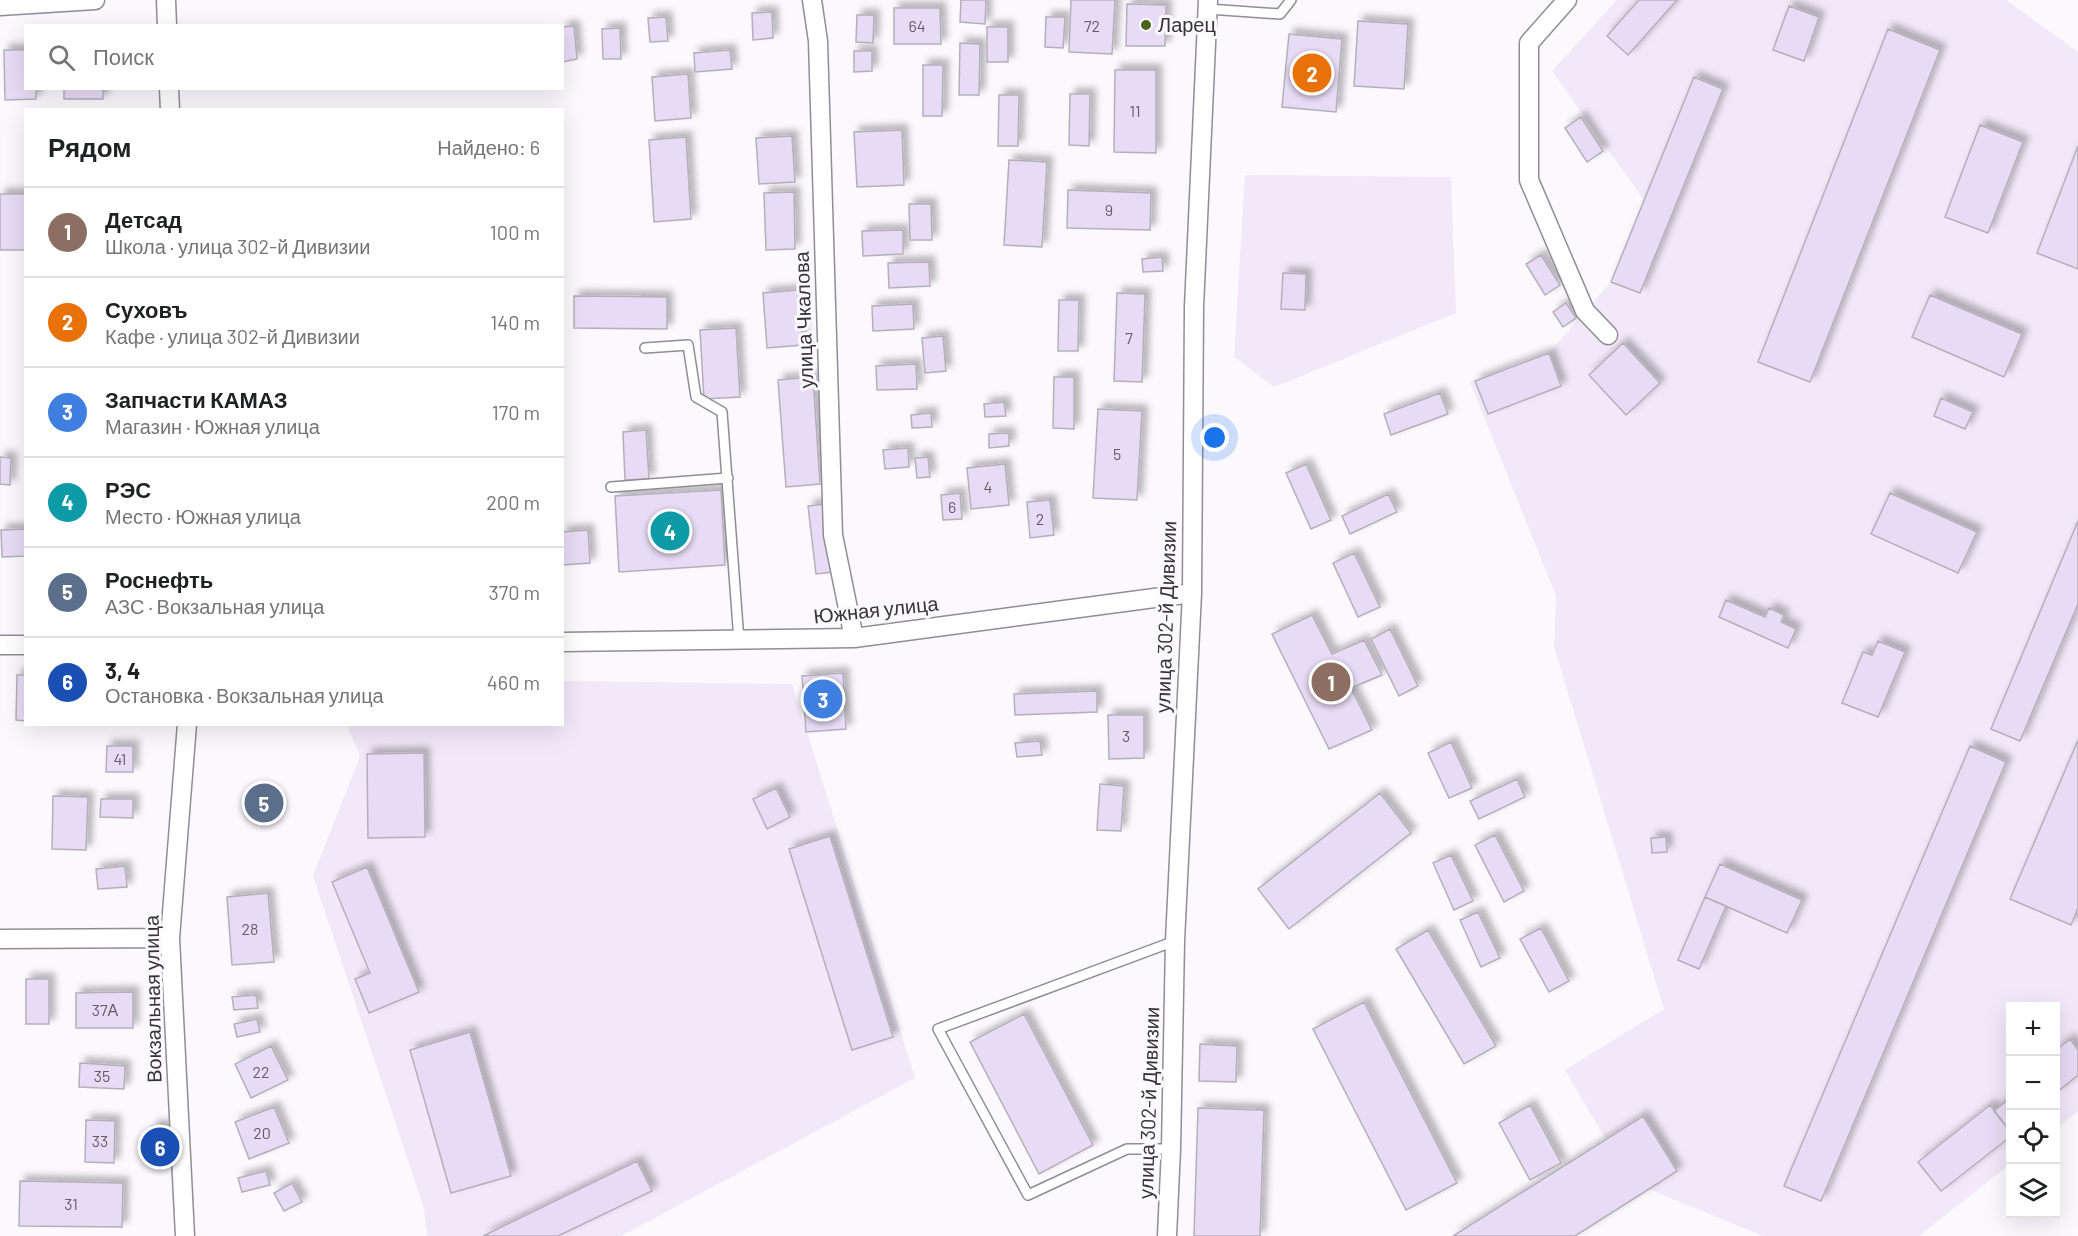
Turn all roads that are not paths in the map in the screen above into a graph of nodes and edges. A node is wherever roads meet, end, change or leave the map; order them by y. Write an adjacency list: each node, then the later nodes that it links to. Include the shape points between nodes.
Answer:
1 (95, 0): 7 (street)
2 (166, 0): 8 (street)
3 (812, 0): 16 (street, улица Чкалова, via 818,41 833,535)
4 (1291, 0): 6 (lane, via 1280,14)
5 (1567, 0): 11 (street, via 1529,43 1529,180 1585,311)
6 (1208, 4): 15 (street, улица 302-й Дивизии, via 1194,308)
7 (0, 6)
8 (167, 24)
9 (169, 90): 10 (street)
10 (170, 108)
11 (1608, 335)
12 (645, 348): 13 (lane, via 688,345 696,397 723,412)
13 (728, 478): 14 (lane); 17 (lane)
14 (611, 487)
15 (1192, 593): 16 (street, Южная улица); 24 (street, улица 302-й Дивизии)
16 (854, 638): 17 (street, Южная улица)
17 (739, 641): 18 (street, Южная улица)
18 (564, 642)
19 (0, 645): 20 (street)
20 (24, 645)
21 (187, 726): 22 (street, Вокзальная улица)
22 (170, 938): 23 (street); 26 (street, Вокзальная улица)
23 (0, 939)
24 (1175, 941): 25 (street, улица 302-й Дивизии); 25 (lane, via 938,1029 1028,1196 1127,1149)
25 (1171, 1149): 27 (street, улица 302-й Дивизии)
26 (185, 1236)
27 (1167, 1236)

